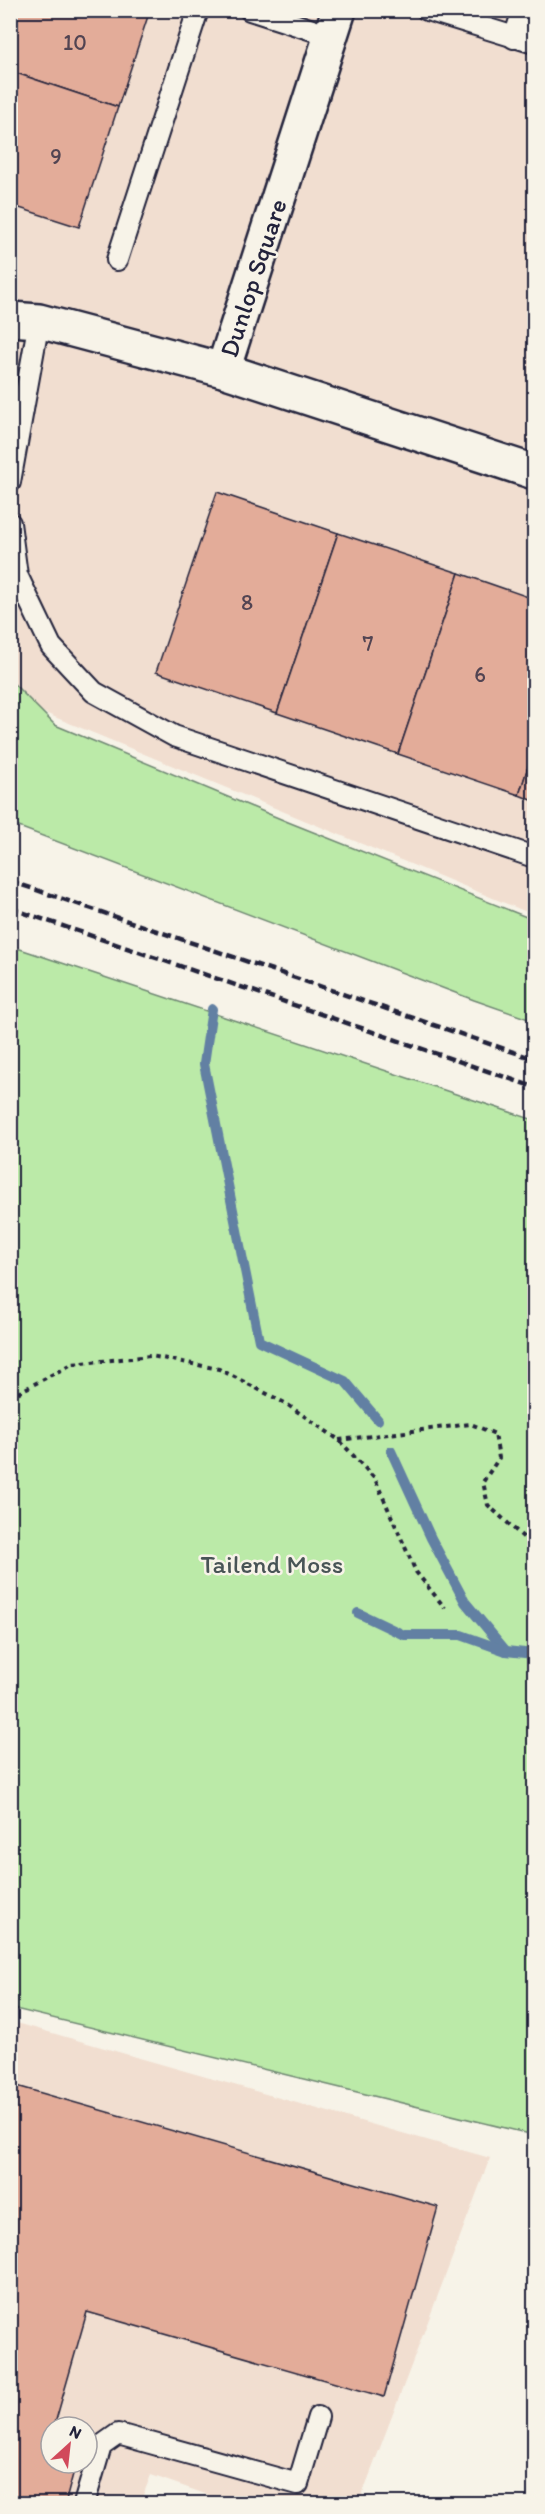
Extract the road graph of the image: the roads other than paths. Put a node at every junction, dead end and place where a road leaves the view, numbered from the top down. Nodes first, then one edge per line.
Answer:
1 (198, 10) edge
2 (250, 10) edge
3 (427, 10) edge
4 (523, 10) edge
5 (335, 23) edge
6 (513, 38) junction
7 (534, 43) edge
8 (117, 260) dead end
9 (25, 320) edge
10 (223, 370) junction
11 (534, 472) edge
12 (10, 482) edge
13 (10, 523) edge
14 (534, 856) edge
15 (318, 2417) dead end
16 (84, 2504) edge

1 - 8 lane
2 - 5 lane
3 - 6 lane
4 - 6 lane
5 - 10 street, Dunlop Square
6 - 7 lane
9 - 10 street
9 - 12 lane
10 - 11 street, Dunlop Square
13 - 14 lane
15 - 16 lane

